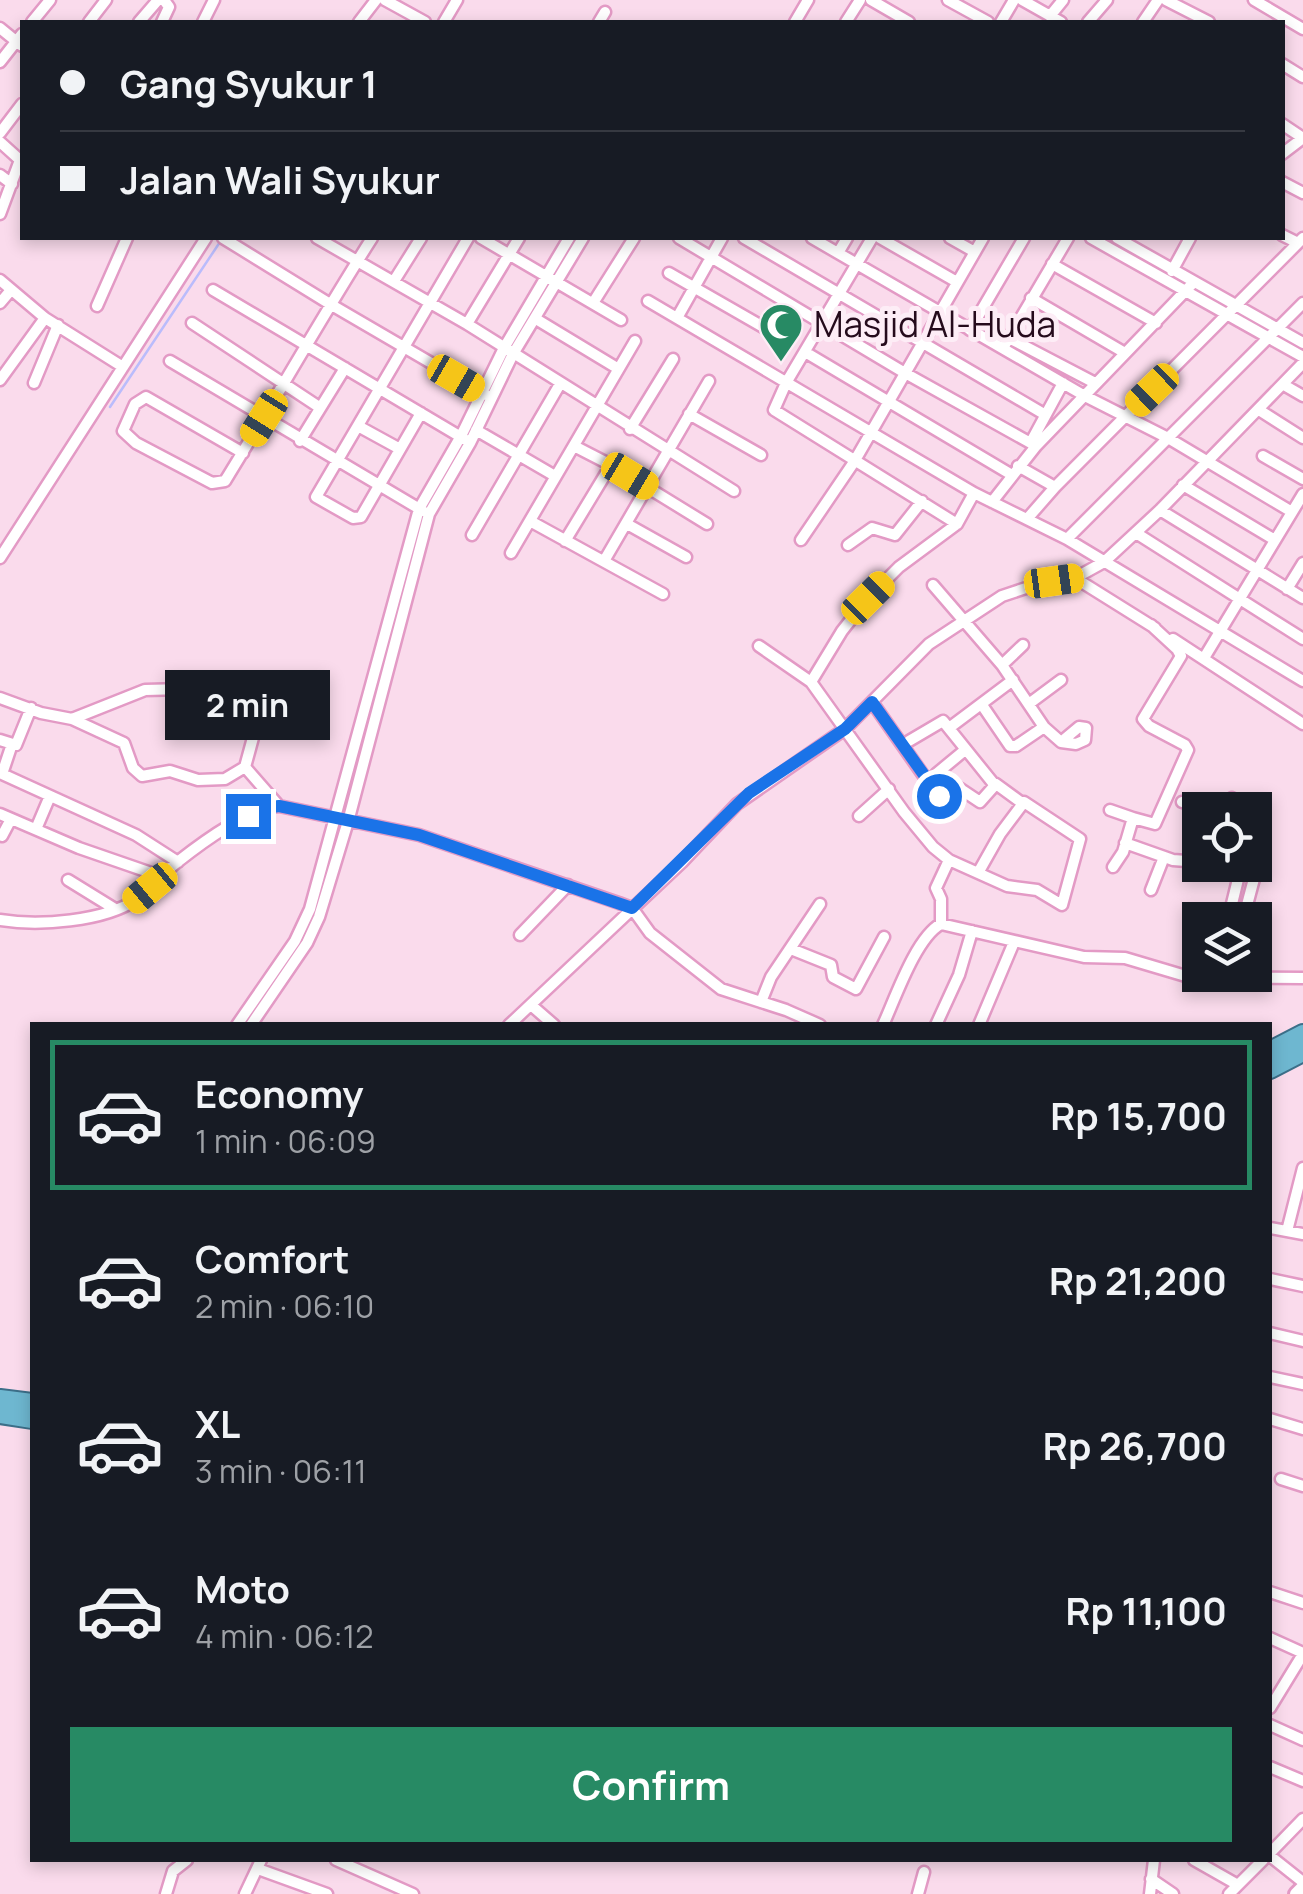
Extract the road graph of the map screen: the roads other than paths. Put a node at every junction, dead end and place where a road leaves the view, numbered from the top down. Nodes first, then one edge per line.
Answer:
1 (50, 0) edge
2 (106, 0) edge
3 (161, 0) edge
4 (376, 0) edge
5 (386, 0) edge
6 (861, 0) edge
7 (948, 0) edge
8 (1022, 0) edge
9 (1063, 0) edge
10 (1107, 0) edge
11 (1166, 0) edge
12 (1254, 0) edge
13 (1181, 3) edge
14 (1056, 19) edge
15 (34, 20) edge
16 (90, 20) edge
17 (141, 20) edge
18 (361, 20) edge
19 (421, 20) edge
20 (905, 20) edge
21 (981, 20) edge
22 (1090, 20) edge
23 (1205, 20) edge
24 (1303, 29) edge
25 (20, 41) edge
26 (0, 62) edge
27 (20, 107) edge
28 (0, 133) edge
29 (0, 142) edge
30 (0, 175) edge
31 (12, 184) junction
32 (0, 214) edge
33 (125, 240) edge
34 (205, 240) edge
35 (227, 240) edge
36 (320, 240) edge
37 (371, 240) edge
38 (420, 240) edge
39 (467, 240) edge
40 (485, 240) edge
41 (518, 240) edge
42 (568, 240) edge
43 (581, 240) edge
44 (633, 240) edge
45 (682, 240) edge
46 (721, 240) edge
47 (747, 240) edge
48 (815, 240) edge
49 (846, 240) edge
50 (871, 240) edge
51 (884, 240) edge
52 (954, 240) edge
53 (982, 240) edge
54 (1023, 240) edge
55 (1067, 240) edge
56 (1095, 240) edge
57 (1189, 240) edge
58 (1300, 240) edge
59 (1136, 242) edge
60 (975, 252) junction
61 (511, 253) junction
62 (838, 253) junction
63 (710, 256) junction
64 (1127, 258) junction
65 (357, 261) junction
66 (857, 264) junction
67 (1052, 264) junction
68 (1172, 272) junction
69 (668, 273) dead end
70 (552, 279) junction
71 (0, 280) edge
72 (394, 282) junction
73 (957, 282) junction
74 (692, 288) junction
75 (1190, 288) junction
76 (10, 290) junction
77 (213, 290) dead end
78 (840, 293) junction
79 (1031, 298) junction
80 (648, 302) dead end
81 (1303, 302) edge
82 (594, 303) junction
83 (0, 304) edge
84 (330, 304) junction
85 (431, 304) junction
86 (97, 306) dead end
87 (1233, 311) junction
88 (940, 313) junction
89 (45, 318) junction
90 (677, 318) junction
91 (536, 319) junction
92 (622, 320) dead end
93 (823, 322) junction
94 (192, 323) dead end
95 (466, 324) junction
96 (1156, 324) junction
97 (58, 325) junction
98 (970, 330) junction
99 (1273, 333) junction
100 (784, 339) dead end
101 (635, 341) dead end
102 (923, 342) junction
103 (1006, 343) junction
104 (1303, 344) edge
105 (308, 346) junction
106 (404, 348) junction
107 (509, 351) junction
108 (805, 352) junction
109 (1125, 353) junction
110 (673, 360) dead end
111 (1303, 360) edge
112 (170, 361) dead end
113 (123, 368) junction
114 (345, 368) junction
115 (617, 368) junction
116 (904, 373) junction
117 (0, 378) edge
118 (34, 382) dead end
119 (285, 382) junction
120 (709, 382) dead end
121 (786, 382) junction
122 (1063, 383) junction
123 (1095, 383) junction
124 (560, 384) junction
125 (1284, 385) junction
126 (380, 391) junction
127 (487, 395) junction
128 (1084, 396) junction
129 (1303, 396) edge
130 (888, 401) junction
131 (319, 406) junction
132 (596, 407) junction
133 (1259, 410) junction
134 (421, 413) junction
135 (689, 414) junction
136 (1044, 414) junction
137 (1126, 415) junction
138 (264, 418) junction
139 (358, 426) junction
140 (630, 429) junction
141 (476, 430) junction
142 (870, 434) junction
143 (1168, 438) junction
144 (1303, 438) edge
145 (465, 440) junction
146 (300, 441) junction
147 (1033, 444) junction
148 (574, 446) junction
149 (400, 448) junction
150 (669, 449) junction
151 (243, 452) junction
152 (520, 454) junction
153 (761, 455) dead end
154 (1263, 456) dead end
155 (1206, 460) junction
156 (337, 461) junction
157 (854, 462) junction
158 (611, 465) junction
159 (1015, 470) junction
160 (555, 476) junction
161 (1303, 479) edge
162 (380, 485) junction
163 (1183, 485) junction
164 (648, 486) junction
165 (1056, 486) junction
166 (734, 491) dead end
167 (974, 494) junction
168 (1303, 494) edge
169 (922, 501) junction
170 (992, 502) junction
171 (1160, 510) junction
172 (424, 511) junction
173 (1292, 512) junction
174 (1028, 519) junction
175 (530, 522) junction
176 (627, 524) junction
177 (706, 524) dead end
178 (957, 524) junction
179 (1136, 533) junction
180 (472, 535) dead end
181 (1067, 539) junction
182 (800, 540) dead end
183 (1275, 540) junction
184 (565, 541) junction
185 (848, 545) dead end
186 (511, 553) dead end
187 (686, 556) dead end
188 (0, 558) edge
189 (604, 561) junction
190 (1104, 562) junction
191 (1303, 563) edge
192 (1257, 570) junction
193 (1075, 578) junction
194 (933, 585) dead end
195 (1287, 589) junction
196 (663, 594) dead end
197 (1303, 598) edge
198 (1239, 601) junction
199 (966, 622) junction
200 (1150, 626) junction
201 (1221, 629) junction
202 (1303, 639) edge
203 (760, 646) dead end
204 (1023, 646) dead end
205 (1204, 658) junction
206 (1002, 665) junction
207 (1013, 680) junction
208 (1061, 680) dead end
209 (1303, 681) edge
210 (811, 682) junction
211 (0, 698) edge
212 (872, 702) junction
213 (1030, 703) junction
214 (982, 705) junction
215 (30, 708) junction
216 (72, 719) junction
217 (1303, 724) edge
218 (1044, 727) junction
219 (949, 728) junction
220 (845, 729) junction
221 (0, 740) edge
222 (909, 741) dead end
223 (1061, 742) dead end
224 (14, 744) junction
225 (965, 750) junction
226 (244, 767) junction
227 (1, 773) edge
228 (936, 774) dead end
229 (993, 782) dead end
230 (889, 790) junction
231 (50, 796) junction
232 (1022, 803) junction
233 (279, 806) junction
234 (1110, 810) dead end
235 (859, 816) dead end
236 (5, 817) edge
237 (343, 817) junction
238 (1133, 818) junction
239 (36, 829) junction
240 (2, 836) edge
241 (1126, 842) junction
242 (1164, 857) junction
243 (949, 860) junction
244 (1182, 860) edge
245 (178, 862) junction
246 (1113, 868) dead end
247 (978, 873) junction
248 (160, 876) junction
249 (68, 880) dead end
250 (568, 886) junction
251 (1151, 890) dead end
252 (820, 904) dead end
253 (115, 908) junction
254 (632, 908) junction
255 (0, 920) edge
256 (941, 924) junction
257 (972, 931) junction
258 (520, 935) dead end
259 (884, 937) dead end
260 (1014, 942) junction
261 (791, 949) junction
262 (1182, 975) edge
263 (1272, 977) edge
264 (1303, 978) edge
265 (761, 1002) junction
266 (532, 1005) junction
267 (239, 1022) edge
268 (253, 1022) edge
269 (513, 1022) edge
270 (551, 1022) edge
271 (812, 1022) edge
272 (884, 1022) edge
273 (937, 1022) edge
274 (980, 1022) edge
275 (1303, 1034) edge
276 (1272, 1050) edge
277 (1303, 1052) edge
278 (1272, 1068) edge
279 (1303, 1168) edge
280 (1272, 1228) edge
281 (1287, 1232) junction
282 (1303, 1234) edge
283 (1272, 1283) edge
284 (1303, 1290) edge
285 (1272, 1334) edge
286 (1303, 1341) edge
287 (1272, 1377) edge
288 (1303, 1384) edge
289 (0, 1399) edge
290 (30, 1403) edge
291 (0, 1414) edge
292 (30, 1419) edge
293 (1272, 1420) edge
294 (1303, 1428) edge
295 (1281, 1478) dead end
296 (1302, 1483) edge
297 (1272, 1593) edge
298 (1303, 1603) edge
299 (1272, 1639) edge
300 (1303, 1653) edge
301 (1272, 1682) edge
302 (1282, 1687) junction
303 (1272, 1704) edge
304 (1272, 1726) edge
305 (1303, 1740) edge
306 (1272, 1768) edge
307 (1303, 1781) edge
308 (1303, 1819) edge
309 (1272, 1852) edge
310 (1272, 1856) edge
311 (185, 1862) edge
312 (341, 1862) edge
313 (1154, 1862) edge
314 (1197, 1862) edge
315 (1261, 1862) edge
316 (260, 1864) edge
317 (924, 1872) dead end
318 (1151, 1879) junction
319 (297, 1882) junction
320 (1303, 1884) edge
321 (1234, 1890) edge
322 (166, 1894) edge
323 (245, 1894) edge
324 (292, 1894) edge
325 (327, 1894) edge
326 (413, 1894) edge
327 (918, 1894) edge
328 (1150, 1894) edge
329 (1173, 1894) edge
330 (1296, 1894) edge

1 - 15 street
2 - 16 street
3 - 17 street
4 - 18 street
5 - 19 street
6 - 20 street
7 - 21 street
8 - 14 street
9 - 14 street
10 - 22 street
11 - 13 street
12 - 24 street
13 - 23 street
25 - 26 street
27 - 28 street
29 - 31 street
30 - 31 street
31 - 32 street
33 - 86 street
34 - 113 street
35 - 84 street
36 - 65 street
37 - 65 street
38 - 72 street
39 - 85 street
40 - 61 street
41 - 61 street
42 - 70 street
43 - 70 street
44 - 82 street
45 - 63 street
46 - 63 street
47 - 78 street
48 - 62 street
49 - 62 street
50 - 66 street
51 - 73 street
52 - 60 street
53 - 60 street
54 - 98 street
55 - 67 street
56 - 64 street
57 - 68 street
58 - 87 street
59 - 64 street
59 - 68 street
60 - 73 street
61 - 70 street
61 - 95 street
62 - 66 street
63 - 74 street
63 - 93 street
64 - 75 street
65 - 72 street
65 - 84 street
66 - 78 street
66 - 88 street
67 - 79 street
67 - 96 street
68 - 75 street
69 - 74 street
70 - 82 street
70 - 91 street
70 - 107 street
71 - 76 street
72 - 85 street
73 - 88 street
74 - 90 street
74 - 100 street
75 - 87 street
75 - 96 street
76 - 83 street
76 - 89 street
77 - 105 street
78 - 93 street
78 - 102 street
79 - 103 street
79 - 109 street
80 - 90 street
81 - 99 street
82 - 92 street
84 - 105 street
84 - 106 street
85 - 95 street
85 - 106 street
87 - 99 street
87 - 137 street
88 - 98 street
88 - 102 street
89 - 97 street
89 - 117 street
90 - 121 street
91 - 107 street
91 - 115 street
93 - 108 street
93 - 116 street
94 - 119 street
95 - 107 street
96 - 109 street
97 - 113 street
97 - 118 street
98 - 103 street
99 - 104 street
99 - 111 street
99 - 143 street
101 - 115 street
102 - 116 street
102 - 136 street
103 - 122 street
103 - 123 street
105 - 114 street
105 - 119 street
106 - 126 street
106 - 127 street
107 - 124 street
107 - 127 street
108 - 121 street
108 - 130 street
109 - 123 street
110 - 140 street
111 - 125 street
112 - 138 street
113 - 188 street
114 - 126 street
114 - 131 street
115 - 132 street
116 - 130 street
116 - 147 street
119 - 131 street
119 - 138 street
120 - 135 street
121 - 142 street
121 - 157 street
122 - 128 street
122 - 136 street
123 - 128 street
124 - 132 street
124 - 152 street
125 - 129 street
125 - 133 street
126 - 134 street
126 - 139 street
127 - 141 street
127 - 145 street
128 - 137 street
128 - 147 street
130 - 142 street
130 - 159 street
131 - 146 street
132 - 140 street
132 - 148 street
133 - 144 street
133 - 155 street
134 - 145 street
134 - 149 street
135 - 150 street
135 - 153 street
136 - 147 street
137 - 143 street
137 - 165 street
138 - 146 street
138 - 151 street
139 - 149 street
139 - 156 street
140 - 150 street
141 - 145 street
141 - 152 street
142 - 157 street
142 - 167 street
143 - 155 street
143 - 181 street
145 - 172 street
146 - 156 street
147 - 159 street
148 - 158 street
148 - 160 street
149 - 162 street
150 - 164 street
150 - 166 street
151 - 151 street
152 - 160 street
152 - 180 street
154 - 161 street
155 - 163 street
155 - 173 street
156 - 162 street
156 - 162 street
157 - 169 street
157 - 182 street
158 - 164 street
158 - 184 street
159 - 165 street
159 - 170 street
160 - 175 street
162 - 172 street
163 - 171 street
163 - 183 street
164 - 176 street
164 - 177 street
165 - 174 street
167 - 170 street
167 - 178 street
168 - 173 street
169 - 178 street
169 - 185 street
170 - 174 street
171 - 179 street
171 - 192 street
172 - 237 street
173 - 183 street
174 - 181 street
175 - 184 street
175 - 186 street
176 - 187 street
176 - 189 street
178 - 210 street
179 - 190 street
179 - 198 street
181 - 190 street
183 - 192 street
184 - 189 street
189 - 196 street
190 - 193 street
190 - 201 street
191 - 195 street
192 - 195 street
192 - 198 street
193 - 199 street
193 - 200 street
194 - 199 street
195 - 197 street
198 - 201 street
198 - 202 street
199 - 206 street
199 - 212 street
200 - 205 street
200 - 238 street
201 - 205 street
201 - 209 street
203 - 210 street
204 - 206 street
205 - 217 street
206 - 207 street
207 - 213 street
207 - 214 street
208 - 213 street
210 - 220 street
211 - 215 street
212 - 220 street
212 - 232 street
213 - 218 street
214 - 218 street
214 - 219 street
215 - 216 street
215 - 224 street
216 - 226 street
216 - 226 street
218 - 223 street
219 - 222 street
219 - 225 street
220 - 230 street
220 - 254 street
221 - 224 street
224 - 227 street
225 - 228 street
225 - 229 street
226 - 233 street
227 - 231 street
230 - 235 street
230 - 243 street
231 - 239 street
231 - 245 street
232 - 247 street
232 - 247 street
233 - 237 street
233 - 245 street
234 - 238 street
236 - 239 street
236 - 240 street
237 - 250 street
237 - 267 street
237 - 268 street
238 - 241 street
239 - 248 street
241 - 242 street
241 - 246 street
242 - 244 street
242 - 251 street
243 - 247 street
243 - 256 street
245 - 248 street
248 - 253 street
249 - 253 street
250 - 254 street
250 - 258 street
252 - 261 street
253 - 255 street
254 - 265 street
254 - 266 street
256 - 257 street
256 - 272 street
257 - 260 street
257 - 273 street
259 - 261 street
260 - 262 street
260 - 274 street
261 - 265 street
263 - 264 street
265 - 271 street
266 - 269 street
266 - 270 street
275 - 276 highway
277 - 278 highway
279 - 281 street
280 - 281 street
281 - 282 street
283 - 284 street
285 - 286 street
287 - 288 street
289 - 290 highway
291 - 292 highway
293 - 294 street
295 - 296 street
297 - 298 street
299 - 300 street
300 - 302 street
301 - 302 street
302 - 303 street
304 - 305 street
306 - 307 street
308 - 309 street
310 - 320 street
311 - 322 street
312 - 326 street
313 - 318 street
314 - 321 street
315 - 321 street
316 - 319 street
316 - 323 street
317 - 327 street
318 - 328 street
318 - 329 street
319 - 324 street
319 - 325 street
320 - 330 street

